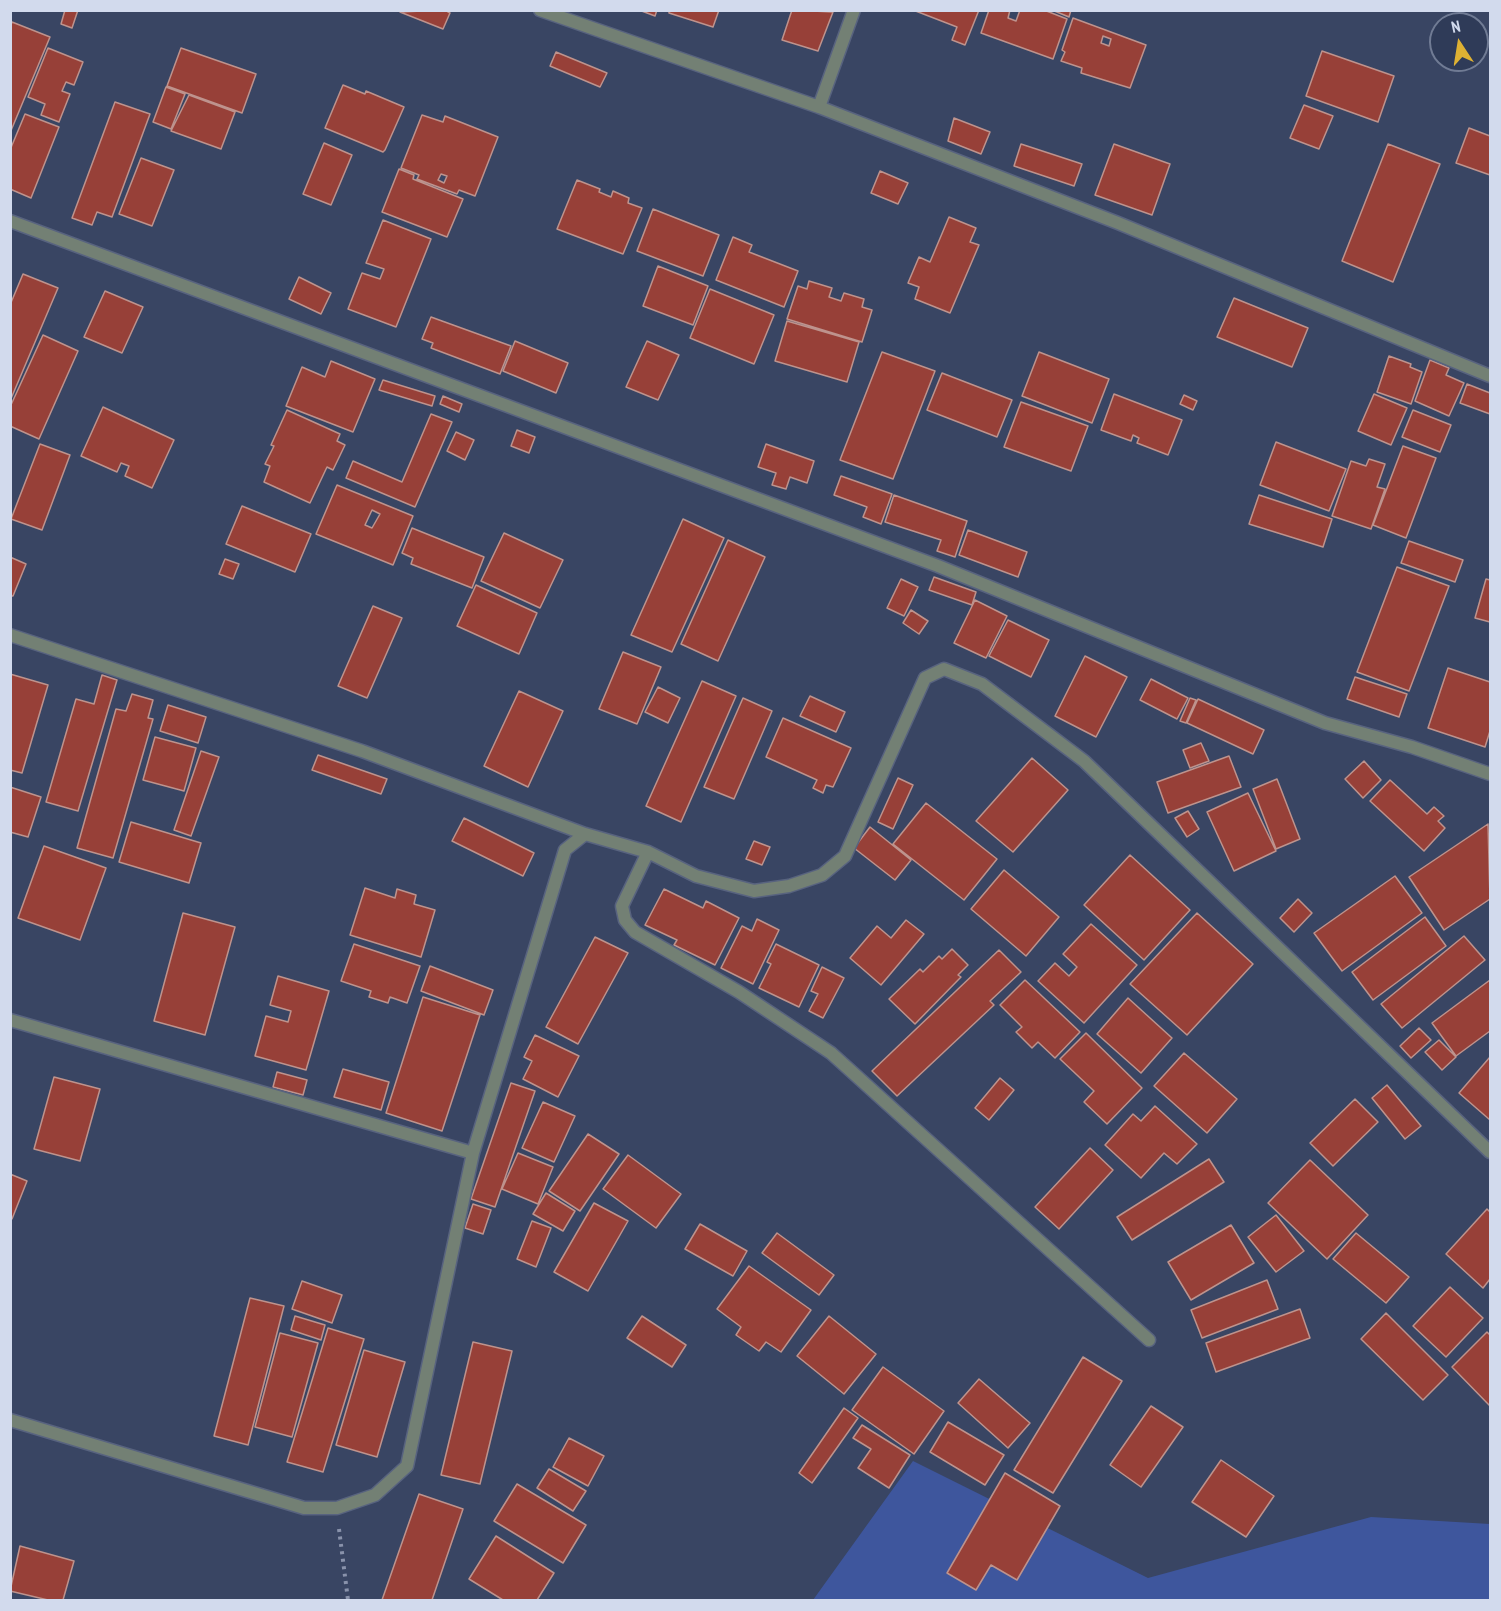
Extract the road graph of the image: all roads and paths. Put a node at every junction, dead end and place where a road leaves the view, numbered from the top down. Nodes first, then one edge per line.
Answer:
1 (540, 10) edge
2 (854, 10) edge
3 (819, 106) junction
4 (10, 221) edge
5 (1491, 376) edge
6 (10, 635) edge
7 (1491, 774) edge
8 (585, 834) junction
9 (648, 852) junction
10 (10, 1020) edge
11 (1491, 1152) edge
12 (473, 1154) junction
13 (1149, 1340) dead end
14 (10, 1420) edge
15 (337, 1508) junction
16 (348, 1600) edge

1 - 3 street
2 - 3 street
3 - 5 street
4 - 7 street
6 - 8 street
8 - 9 street
8 - 12 street
9 - 11 street
9 - 13 street
10 - 12 street
12 - 15 street
14 - 15 street
15 - 16 path

